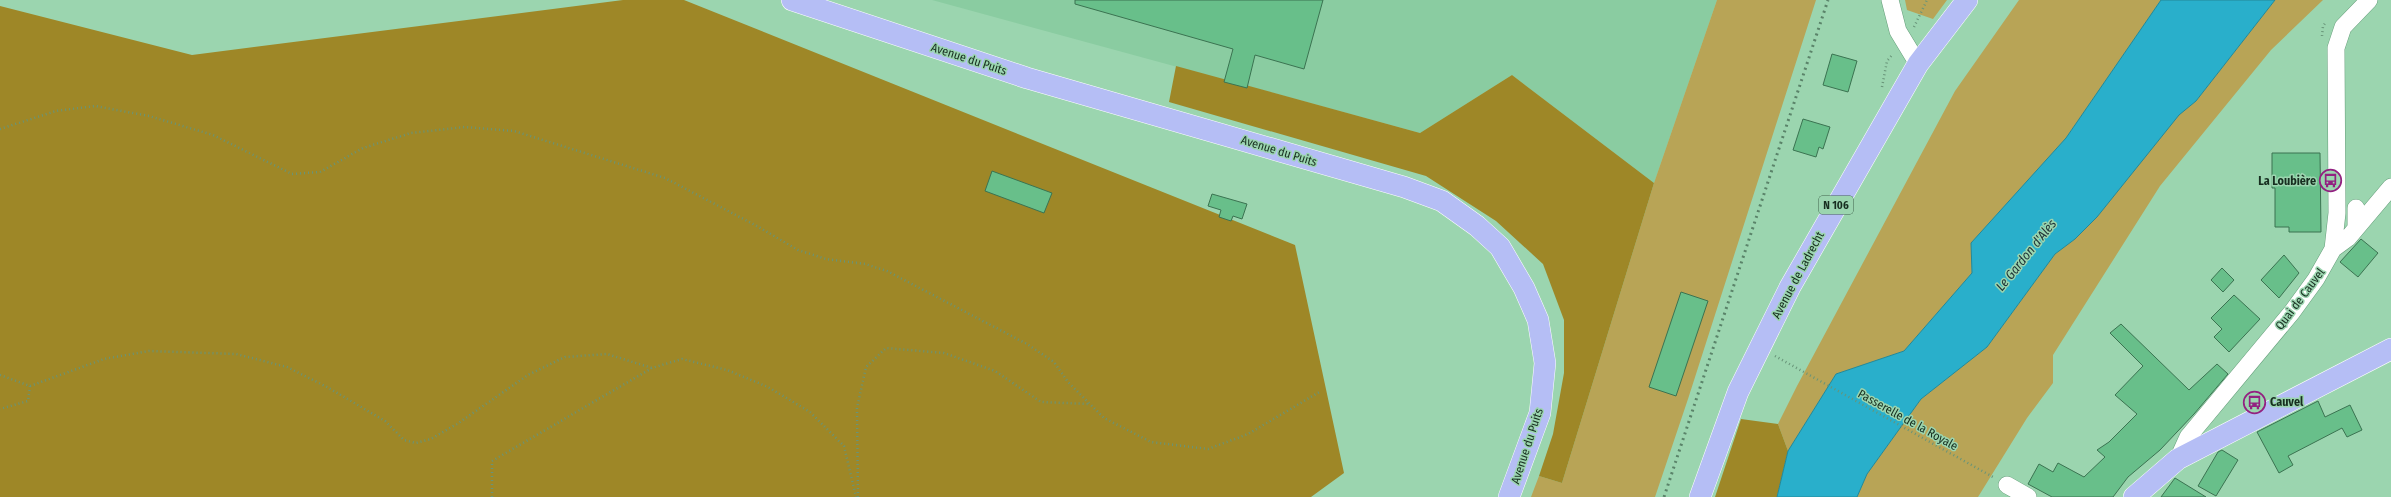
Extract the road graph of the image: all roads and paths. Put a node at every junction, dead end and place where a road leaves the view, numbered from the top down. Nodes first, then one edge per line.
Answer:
1 (792, 0) edge
2 (1890, 0) edge
3 (1927, 0) edge
4 (1967, 0) edge
5 (2369, 0) edge
6 (1904, 41) junction
7 (1918, 64) junction
8 (0, 129) edge
9 (2391, 187) edge
10 (2356, 208) dead end
11 (2356, 228) junction
12 (2333, 249) junction
13 (2391, 349) edge
14 (652, 368) junction
15 (1800, 371) dead end
16 (0, 375) edge
17 (30, 386) junction
18 (1321, 391) dead end
19 (1090, 404) junction
20 (0, 409) edge
21 (2178, 458) junction
22 (2007, 485) joint
23 (492, 497) edge
24 (857, 497) edge
25 (1509, 497) edge
26 (1700, 497) edge
27 (2028, 497) edge
28 (2134, 497) edge

1 - 25 main road, Avenue du Puits
2 - 6 street
3 - 6 path
4 - 7 main road, N 106
5 - 12 street, Quai de Cauvel
6 - 7 street
7 - 26 main road, Avenue de Ladrecht / N 106
8 - 19 path
9 - 11 street
10 - 11 street
11 - 12 street
12 - 21 street, Quai de Cauvel
13 - 21 main road
14 - 17 path
14 - 23 path
14 - 24 path
15 - 22 path, Passerelle de la Royale
16 - 17 path
17 - 20 path
18 - 19 path
19 - 24 path
21 - 28 main road
22 - 27 street

